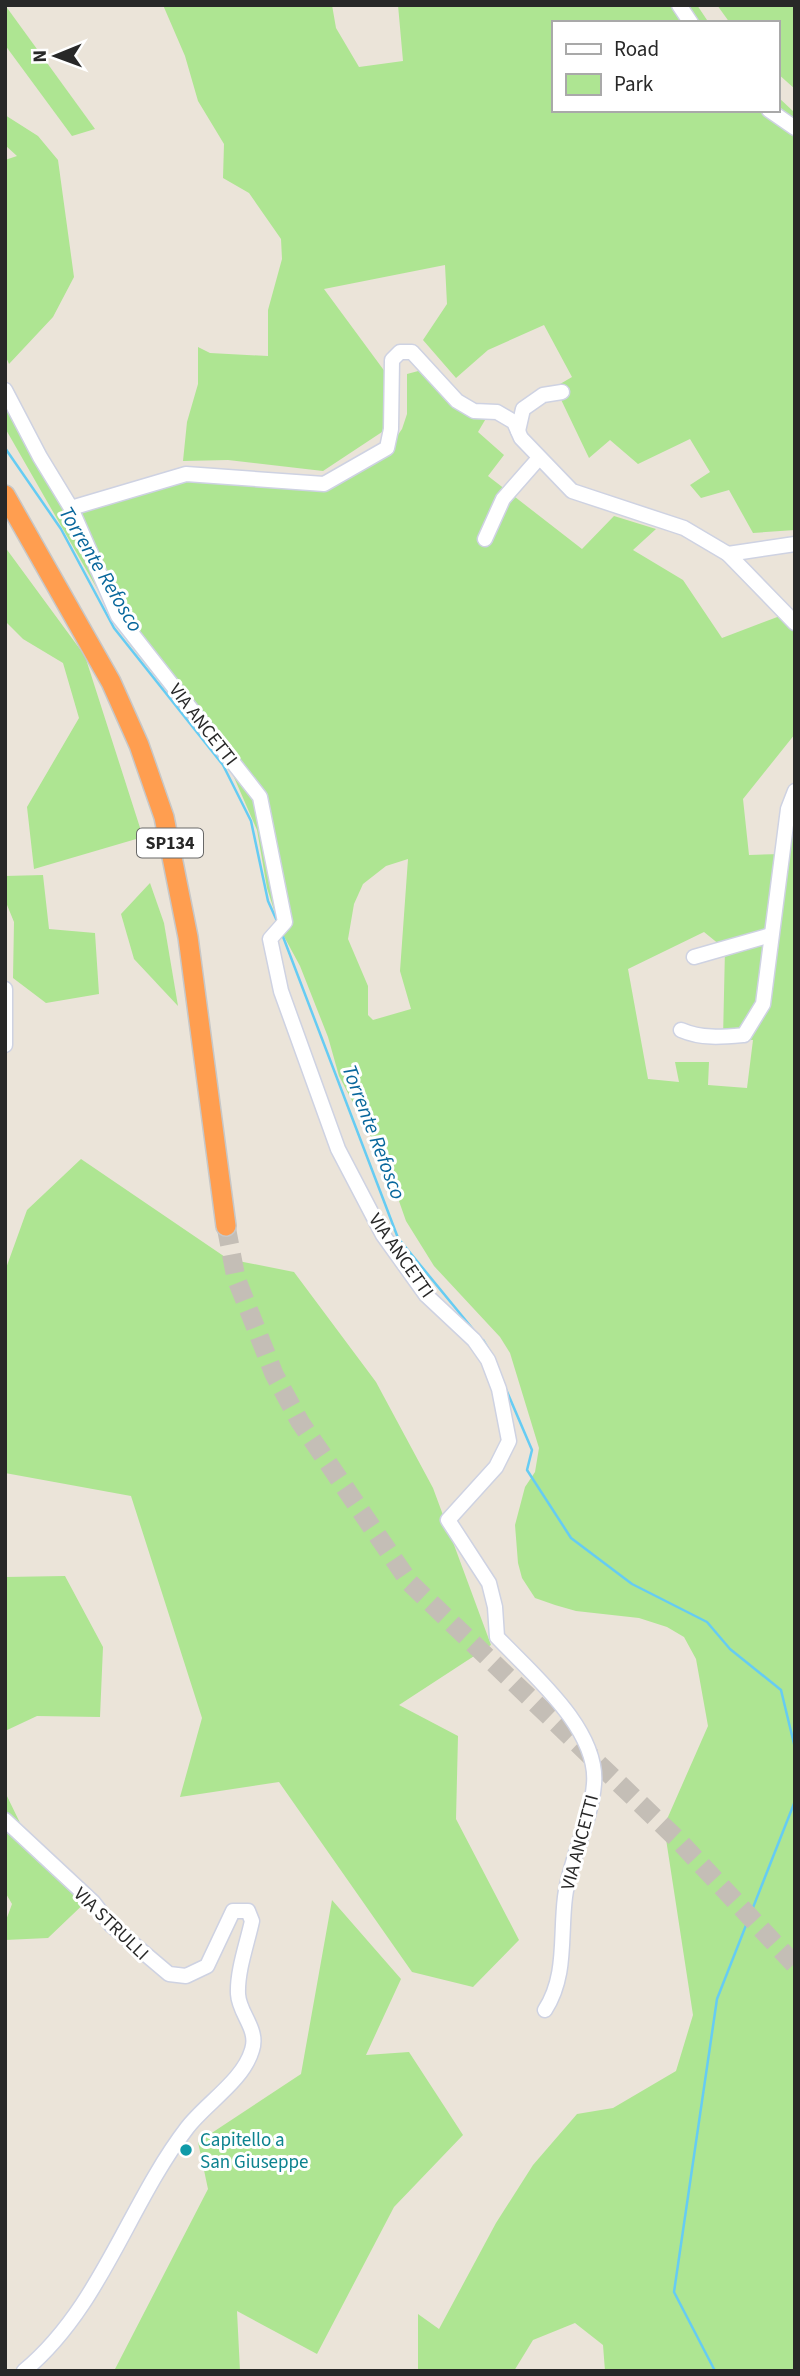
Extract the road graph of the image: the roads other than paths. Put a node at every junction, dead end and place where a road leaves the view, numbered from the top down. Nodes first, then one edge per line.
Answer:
1 (679, 5) edge
2 (690, 21) edge
3 (772, 112) edge
4 (795, 128) edge
5 (5, 390) edge
6 (562, 392) dead end
7 (518, 431) junction
8 (539, 458) junction
9 (5, 495) edge
10 (71, 508) junction
11 (485, 539) dead end
12 (795, 544) edge
13 (728, 554) junction
14 (795, 623) edge
15 (795, 791) edge
16 (771, 935) junction
17 (694, 957) dead end
18 (5, 989) edge
19 (681, 1030) dead end
20 (5, 1045) edge
21 (226, 1226) tunnel mouth
22 (5, 1820) edge
23 (545, 2010) dead end
24 (24, 2371) edge

1 - 2 street
3 - 4 street
5 - 10 street, VIA ANCETTI
6 - 7 street
7 - 8 street
7 - 10 street
8 - 11 street
8 - 13 street
9 - 21 highway, SP134
10 - 23 street, VIA ANCETTI
12 - 13 street
13 - 14 street
15 - 16 street
16 - 17 street
16 - 19 street
18 - 20 street
22 - 24 street, VIA STRULLI

